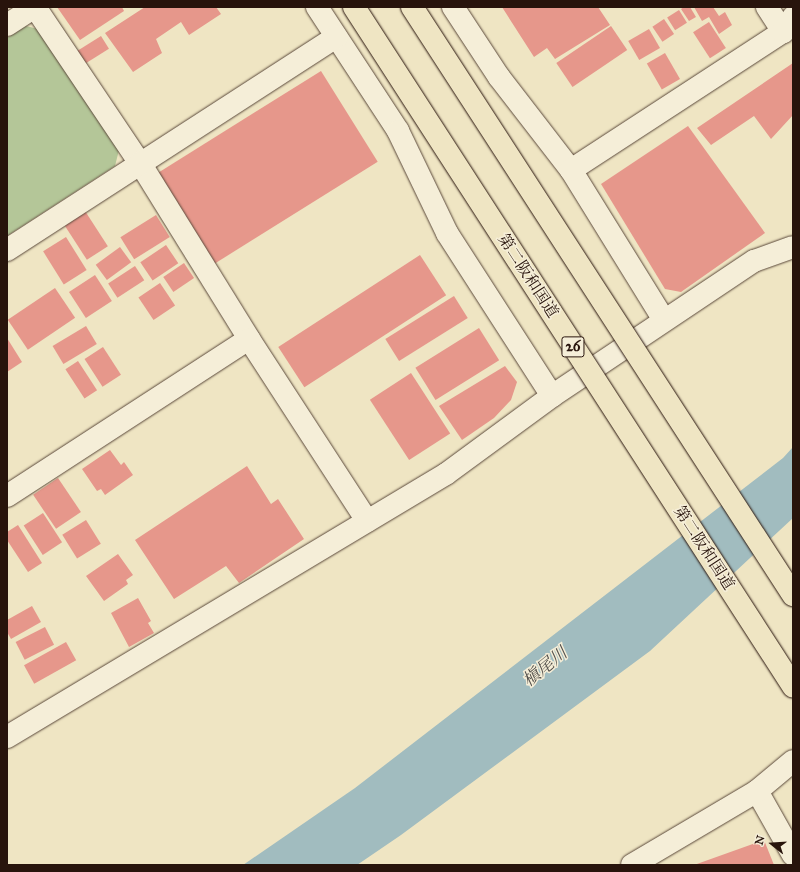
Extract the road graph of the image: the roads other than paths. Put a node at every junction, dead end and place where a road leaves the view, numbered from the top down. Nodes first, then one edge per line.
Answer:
1 (35, 7) edge
2 (317, 7) edge
3 (354, 7) edge
4 (412, 7) edge
5 (453, 7) edge
6 (767, 7) edge
7 (788, 24) edge
8 (7, 25) edge
9 (336, 38) junction
10 (140, 164) junction
11 (571, 170) junction
12 (793, 247) edge
13 (7, 250) edge
14 (664, 320) junction
15 (249, 339) junction
16 (552, 396) junction
17 (7, 496) edge
18 (367, 521) junction
19 (793, 595) edge
20 (793, 686) edge
21 (7, 737) edge
22 (793, 761) edge
23 (757, 791) junction
24 (793, 855) edge
25 (632, 865) edge

1 - 8 street
1 - 10 street
2 - 9 street
3 - 20 highway, 第二阪和国道 / 26, bridge
4 - 19 highway, bridge
5 - 11 street
6 - 7 street
7 - 11 street
9 - 10 street
9 - 16 street
10 - 13 street
10 - 15 street
11 - 14 street
12 - 14 street
14 - 16 street
15 - 17 street
15 - 18 street
16 - 18 street
18 - 21 street
22 - 23 street
23 - 24 street
23 - 25 street

